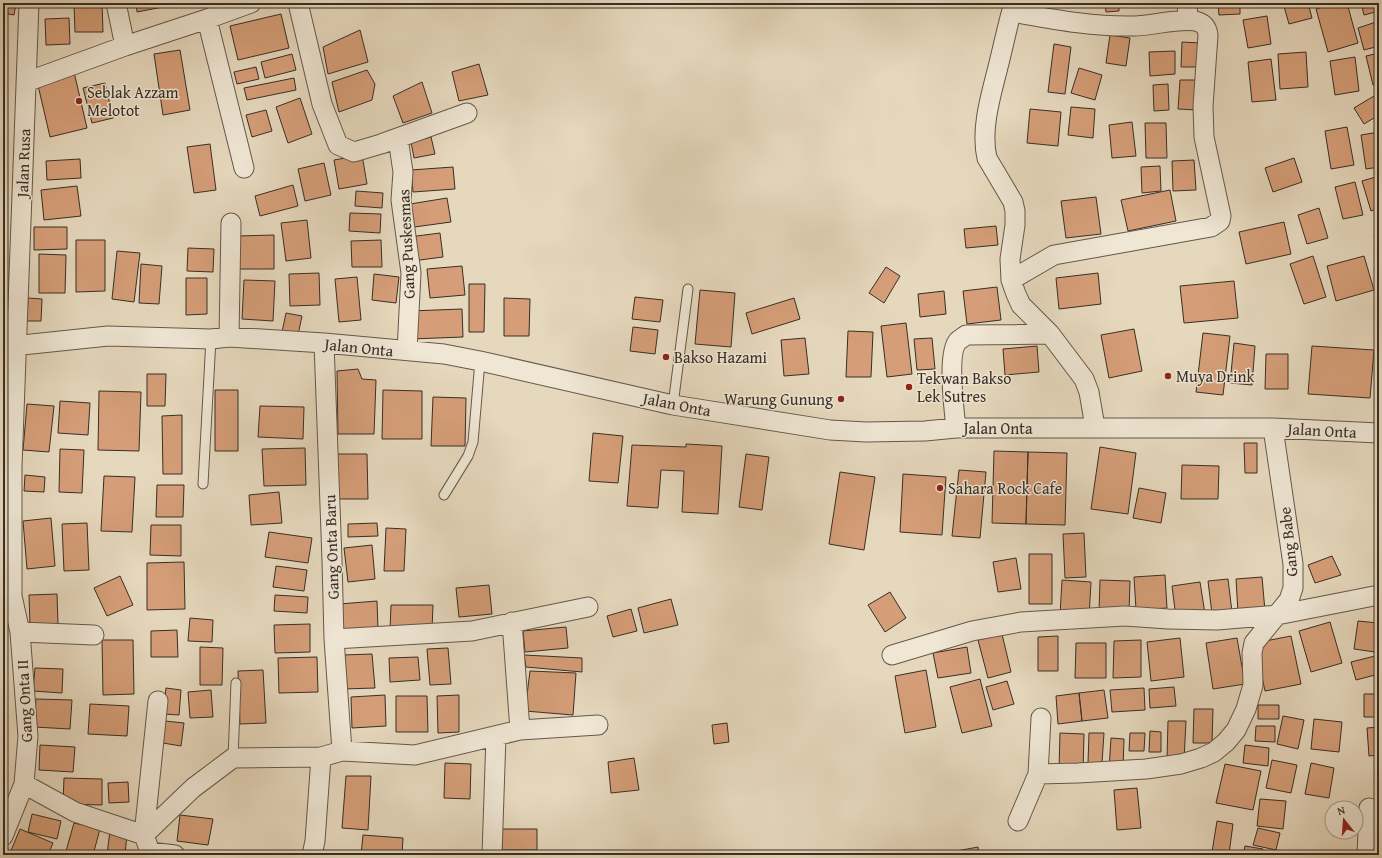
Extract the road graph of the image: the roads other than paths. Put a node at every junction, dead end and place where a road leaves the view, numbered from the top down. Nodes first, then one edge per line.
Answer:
1 (29, 3) edge
2 (116, 3) edge
3 (251, 3) edge
4 (298, 3) edge
5 (1013, 8) edge
6 (1188, 12) edge
7 (207, 19) junction
8 (125, 46) junction
9 (26, 82) junction
10 (467, 113) dead end
11 (398, 138) junction
12 (244, 168) dead end
13 (231, 223) dead end
14 (1011, 280) junction
15 (688, 289) dead end
16 (1050, 334) junction
17 (220, 338) junction
18 (324, 343) junction
19 (10, 347) edge
20 (407, 352) junction
21 (480, 361) junction
22 (673, 405) junction
23 (1095, 427) junction
24 (956, 428) junction
25 (1273, 428) junction
26 (1379, 433) edge
27 (8, 467) edge
28 (202, 484) dead end
29 (444, 495) dead end
30 (7, 581) edge
31 (1379, 596) edge
32 (588, 607) dead end
33 (1277, 615) junction
34 (512, 622) junction
35 (20, 632) junction
36 (94, 635) dead end
37 (334, 639) junction
38 (892, 655) dead end
39 (236, 683) dead end
40 (158, 701) dead end
41 (1041, 718) dead end
42 (598, 725) dead end
43 (520, 730) junction
44 (496, 736) junction
45 (342, 751) junction
46 (321, 757) junction
47 (233, 758) junction
48 (1038, 774) junction
49 (24, 784) junction
50 (1369, 808) dead end
51 (1018, 821) dead end
52 (3, 836) edge
53 (148, 847) edge
54 (175, 855) edge
55 (312, 855) edge
56 (492, 855) edge
57 (1367, 855) edge

1 - 9 street, Jalan Rusa
2 - 8 street
3 - 7 street
4 - 11 street
5 - 6 street
5 - 14 street
6 - 14 street
7 - 8 street
7 - 12 street
8 - 9 street
9 - 19 street, Jalan Rusa
10 - 11 street
11 - 20 street, Gang Puskesmas
13 - 17 street
14 - 16 street
15 - 22 lane
16 - 23 street
16 - 24 street
17 - 18 street, Jalan Onta
17 - 19 street, Jalan Onta
17 - 28 lane
18 - 20 street, Jalan Onta
18 - 37 street, Gang Onta Baru
19 - 27 street, Gang Onta II
20 - 21 street, Jalan Onta
21 - 22 street, Jalan Onta
21 - 29 lane
22 - 24 street, Jalan Onta
23 - 24 street, Jalan Onta
23 - 25 street, Jalan Onta
25 - 26 street, Jalan Onta
25 - 33 street, Gang Babe
27 - 30 street, Gang Onta II
30 - 35 street, Gang Onta II
31 - 33 street
32 - 34 street
33 - 38 street
33 - 48 street, Gang Babe
34 - 37 street
34 - 43 street
35 - 36 street
35 - 49 street, Gang Onta II
37 - 45 street, Gang Onta Baru
39 - 47 lane
40 - 53 street
41 - 48 street
42 - 43 street
43 - 44 street
44 - 45 street
44 - 56 street
45 - 46 street
46 - 47 street
46 - 55 street
47 - 53 street
48 - 51 street
49 - 52 street, Gang Onta II
49 - 53 street
50 - 57 street
53 - 54 street

